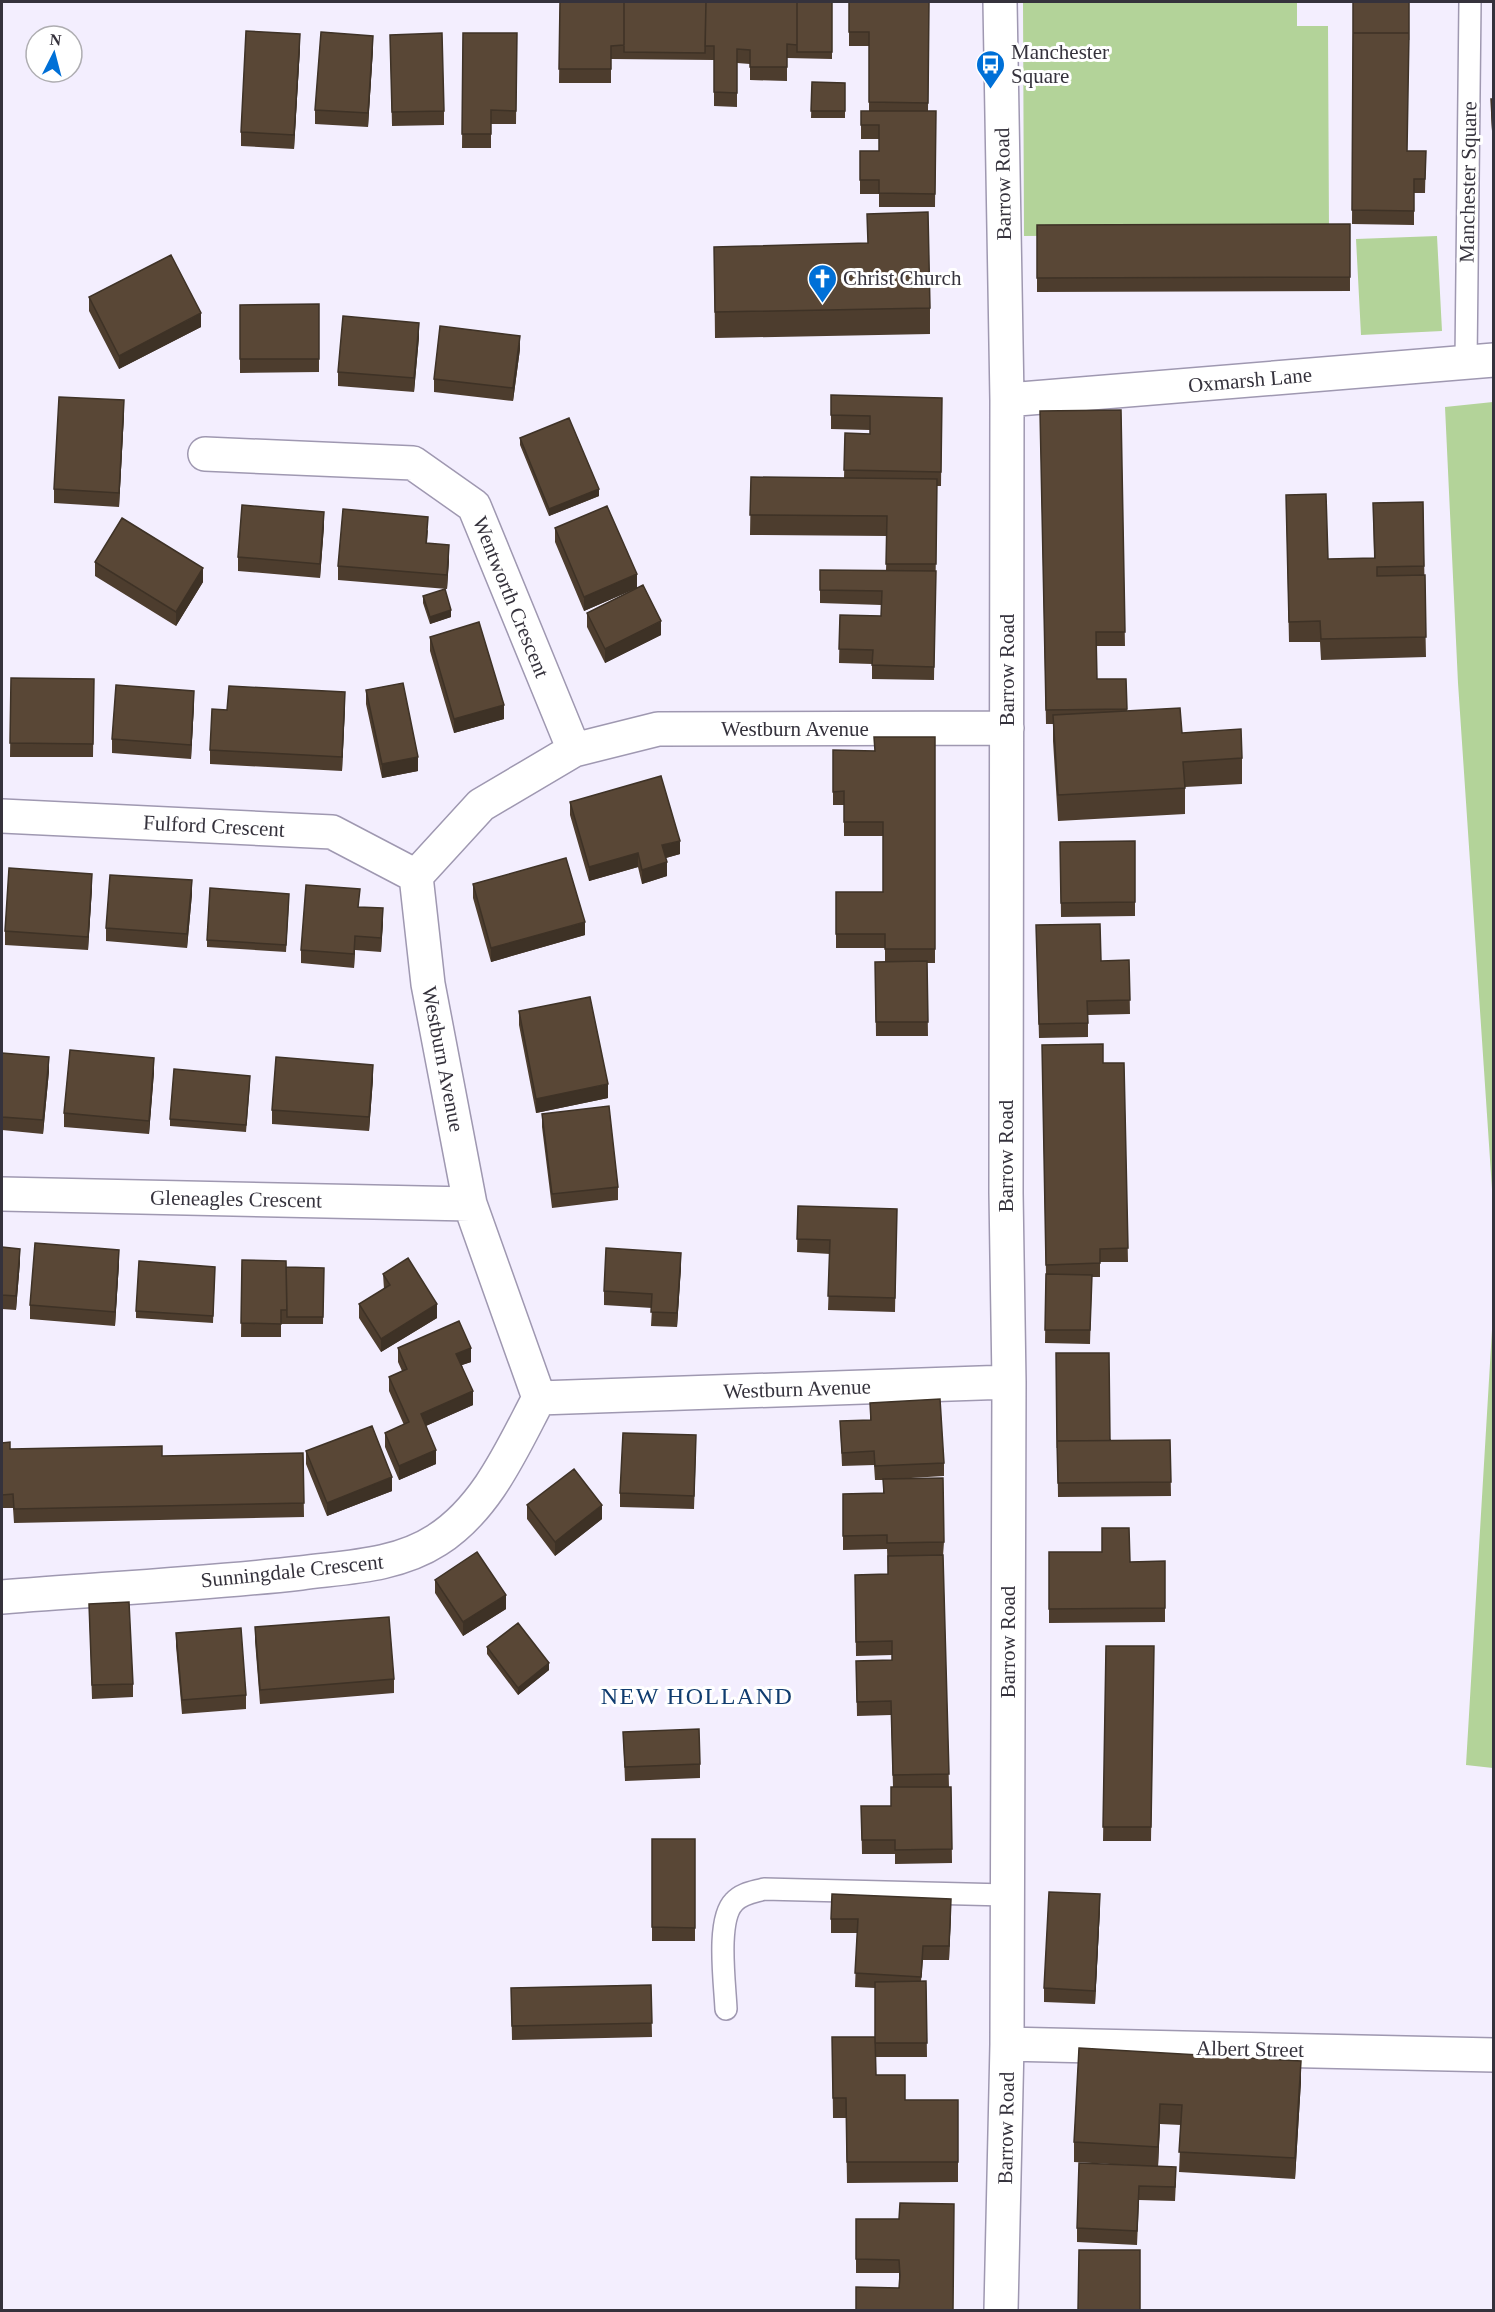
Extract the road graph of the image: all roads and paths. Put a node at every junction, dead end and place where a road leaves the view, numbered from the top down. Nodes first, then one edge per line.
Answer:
1 (1000, 2) edge
2 (1470, 2) edge
3 (1480, 361) edge
4 (1007, 400) junction
5 (205, 454) dead end
6 (1007, 728) junction
7 (574, 750) junction
8 (2, 816) edge
9 (416, 876) junction
10 (2, 1194) edge
11 (470, 1204) junction
12 (1009, 1382) junction
13 (539, 1398) junction
14 (2, 1597) edge
15 (1006, 1895) junction
16 (726, 2009) dead end
17 (1008, 2044) junction
18 (1494, 2055) edge
19 (1001, 2310) edge

1 - 4 street, Barrow Road
2 - 3 lane, Manchester Square
3 - 4 street, Oxmarsh Lane
4 - 6 street, Barrow Road
5 - 7 street, Wentworth Crescent
6 - 7 street, Westburn Avenue
6 - 12 street, Barrow Road
7 - 9 street, Westburn Avenue
8 - 9 street, Fulford Crescent
9 - 11 street, Westburn Avenue
10 - 11 street, Gleneagles Crescent
11 - 13 street, Westburn Avenue
12 - 13 street, Westburn Avenue
12 - 15 street, Barrow Road
13 - 14 street, Sunningdale Crescent
15 - 16 lane
15 - 17 street, Barrow Road
17 - 18 street, Albert Street
17 - 19 street, Barrow Road

